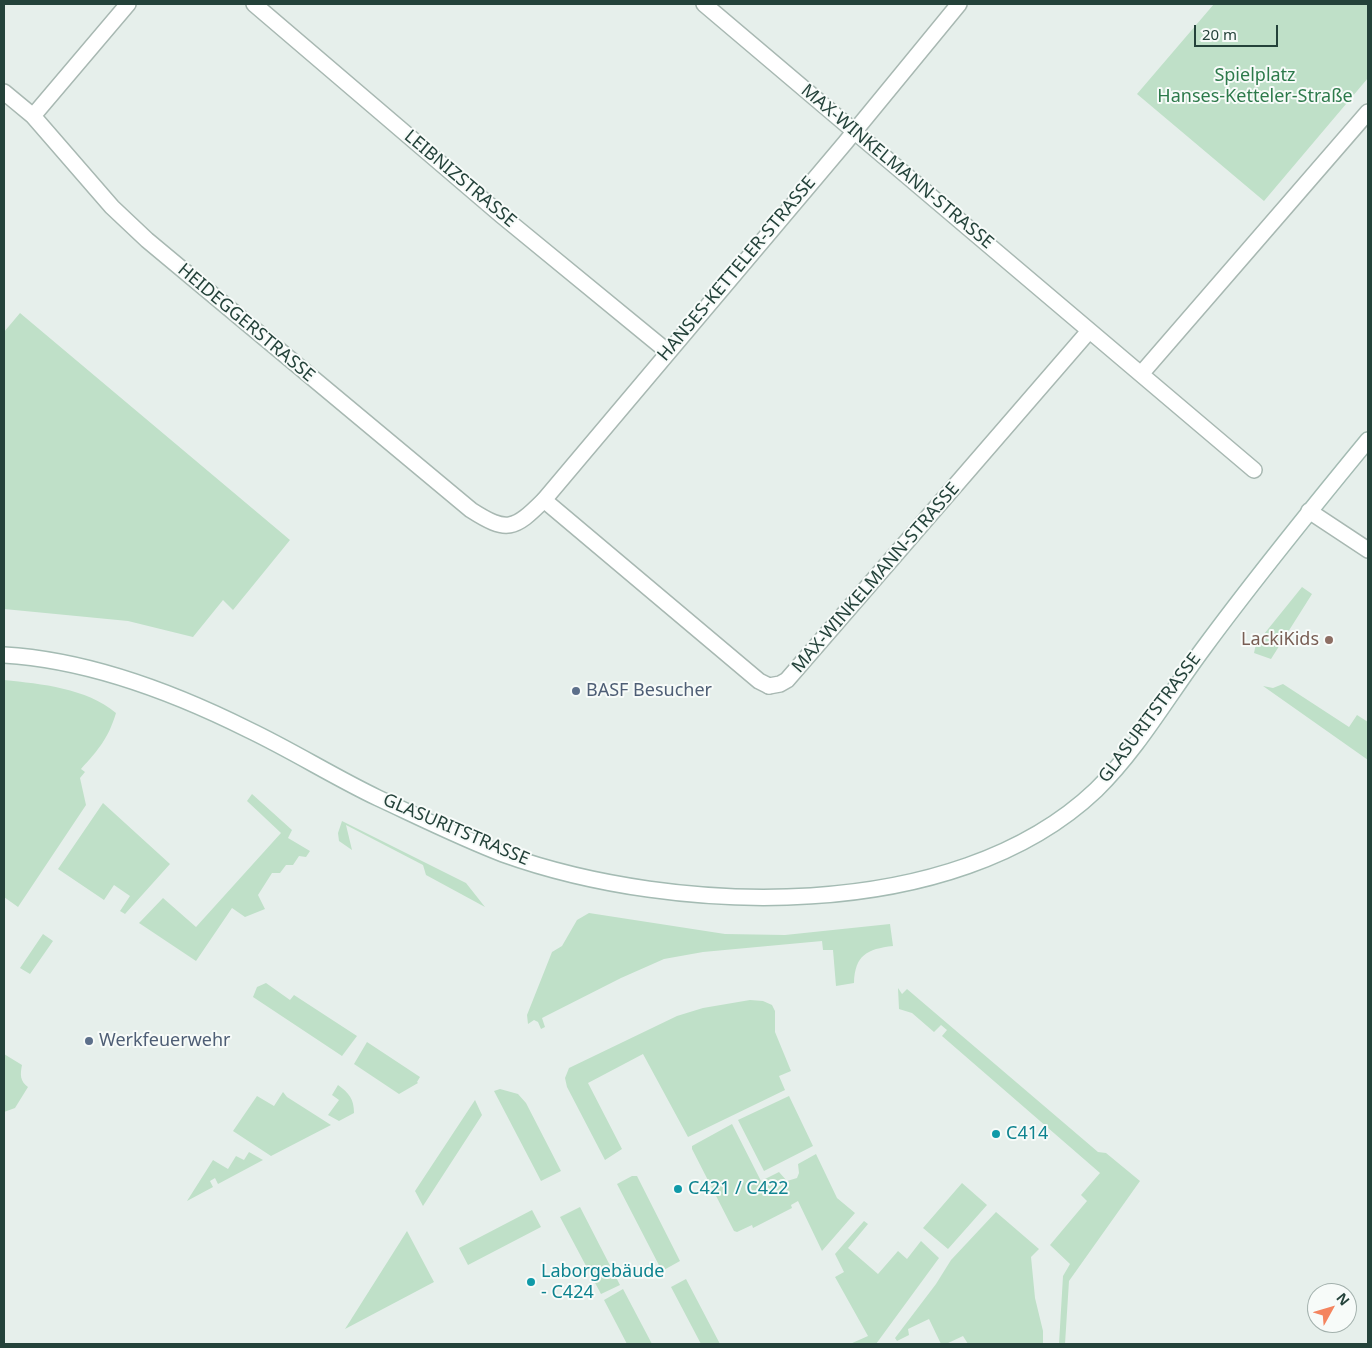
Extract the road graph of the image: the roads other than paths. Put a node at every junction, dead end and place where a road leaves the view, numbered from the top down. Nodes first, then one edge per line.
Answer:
1 (128, 4) edge
2 (254, 4) edge
3 (704, 4) edge
4 (958, 4) edge
5 (4, 92) edge
6 (1368, 112) edge
7 (33, 116) junction
8 (854, 130) junction
9 (1089, 330) junction
10 (668, 352) junction
11 (1141, 374) junction
12 (1368, 440) edge
13 (1254, 470) dead end
14 (544, 500) junction
15 (1309, 511) junction
16 (509, 526) joint
17 (1368, 550) edge
18 (4, 654) edge

1 - 7 street
2 - 10 street, LEIBNIZSTRASSE
3 - 8 street, MAX-WINKELMANN-STRASSE
4 - 8 street, HANSES-KETTELER-STRASSE
5 - 7 street, HEIDEGGERSTRASSE
6 - 11 street
7 - 16 street, HEIDEGGERSTRASSE
8 - 9 street, MAX-WINKELMANN-STRASSE
8 - 10 street, HANSES-KETTELER-STRASSE
9 - 11 street, MAX-WINKELMANN-STRASSE
9 - 14 street, MAX-WINKELMANN-STRASSE
10 - 14 street, HANSES-KETTELER-STRASSE
11 - 13 street, MAX-WINKELMANN-STRASSE
12 - 15 street, GLASURITSTRASSE
14 - 16 street, HANSES-KETTELER-STRASSE
15 - 17 street
15 - 18 street, GLASURITSTRASSE

